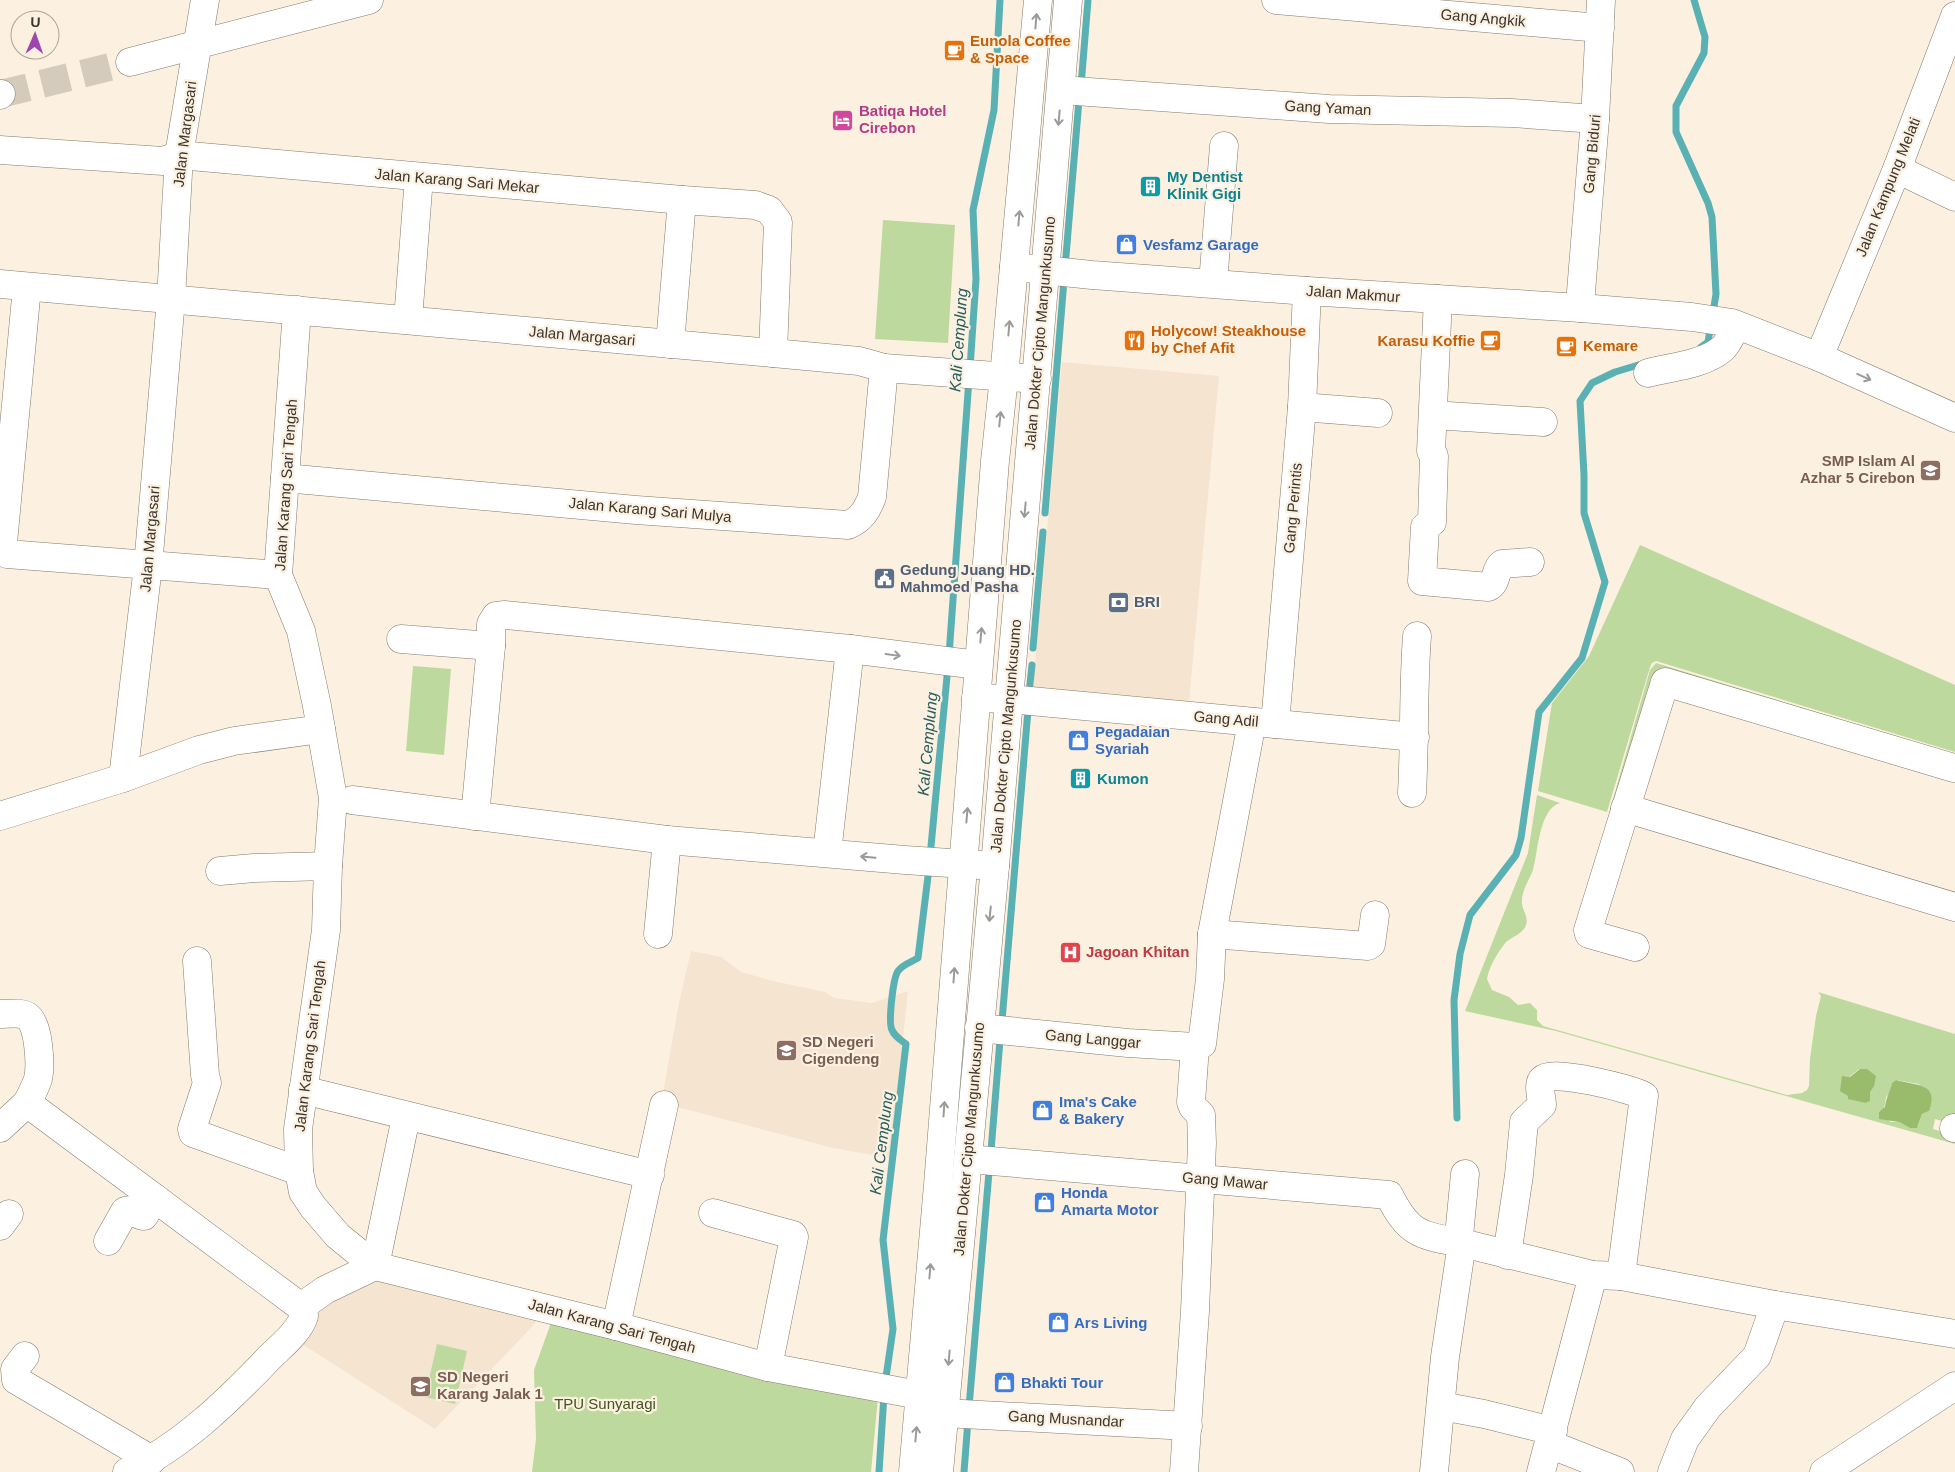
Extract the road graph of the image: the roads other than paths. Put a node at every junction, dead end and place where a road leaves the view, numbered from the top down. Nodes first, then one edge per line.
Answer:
1 (205, 0) edge
2 (369, 0) edge
3 (1038, 0) edge
4 (1068, 0) edge
5 (1276, 0) edge
6 (1602, 0) edge
7 (1955, 16) edge
8 (1600, 28) junction
9 (197, 46) junction
10 (130, 62) tunnel mouth
11 (1061, 90) junction
12 (1595, 118) junction
13 (1224, 146) dead end
14 (0, 150) edge
15 (179, 155) junction
16 (1897, 169) junction
17 (419, 177) junction
18 (1955, 197) edge
19 (682, 200) junction
20 (1014, 267) junction
21 (1046, 269) junction
22 (1213, 282) junction
23 (0, 284) edge
24 (27, 287) junction
25 (1307, 291) junction
26 (171, 299) junction
27 (1438, 299) junction
28 (1582, 308) junction
29 (298, 310) junction
30 (408, 320) junction
31 (1734, 324) junction
32 (670, 344) junction
33 (773, 353) junction
34 (1819, 357) junction
35 (884, 368) junction
36 (1648, 373) dead end
37 (999, 376) junction
38 (1036, 379) junction
39 (1302, 407) junction
40 (1378, 413) dead end
41 (1433, 415) junction
42 (1955, 418) edge
43 (1542, 422) dead end
44 (285, 478) junction
45 (1530, 562) dead end
46 (148, 566) junction
47 (278, 575) junction
48 (1418, 636) dead end
49 (400, 639) dead end
50 (491, 646) junction
51 (850, 649) junction
52 (959, 663) junction
53 (976, 698) junction
54 (1009, 699) junction
55 (1264, 723) junction
56 (321, 729) junction
57 (1415, 737) junction
58 (1954, 768) edge
59 (123, 778) junction
60 (1412, 793) dead end
61 (352, 800) dead end
62 (1625, 808) junction
63 (0, 816) edge
64 (476, 816) junction
65 (667, 840) junction
66 (827, 853) junction
67 (958, 863) junction
68 (328, 866) junction
69 (995, 866) junction
70 (220, 871) dead end
71 (1955, 907) edge
72 (1375, 915) dead end
73 (658, 934) dead end
74 (1212, 934) junction
75 (1635, 947) dead end
76 (197, 961) dead end
77 (0, 1014) edge
78 (979, 1028) junction
79 (1199, 1043) junction
80 (303, 1090) junction
81 (27, 1104) junction
82 (664, 1105) dead end
83 (406, 1117) junction
84 (0, 1128) edge
85 (968, 1159) junction
86 (298, 1171) junction
87 (1465, 1174) dead end
88 (650, 1175) junction
89 (1200, 1179) junction
90 (155, 1198) junction
91 (712, 1213) dead end
92 (108, 1241) dead end
93 (1462, 1243) junction
94 (1507, 1255) junction
95 (374, 1266) junction
96 (1593, 1275) junction
97 (1620, 1276) junction
98 (1775, 1305) junction
99 (301, 1306) junction
100 (616, 1326) junction
101 (1955, 1334) edge
102 (25, 1356) dead end
103 (768, 1367) junction
104 (1955, 1386) edge
105 (915, 1396) junction
106 (1445, 1406) junction
107 (1188, 1426) junction
108 (1551, 1438) junction
109 (152, 1460) junction
110 (127, 1472) edge
111 (913, 1472) edge
112 (939, 1472) edge
113 (1184, 1472) edge
114 (1434, 1472) edge
115 (1541, 1472) edge
116 (1620, 1472) edge
117 (1672, 1472) edge
118 (1824, 1472) edge

1 - 9 street, Jalan Margasari
2 - 9 street
20 -> 3 street, Jalan Dokter Cipto Mangunkusumo
4 - 11 street, Jalan Dokter Cipto Mangunkusumo
5 - 8 street, Gang Angkik
6 - 8 street, Gang Biduri
7 - 16 street, Jalan Kampung Melati
8 - 12 street, Gang Biduri
9 - 10 street
9 - 15 street, Jalan Margasari
11 - 12 street, Gang Yaman
11 -> 21 street, Jalan Dokter Cipto Mangunkusumo
12 - 28 street, Gang Biduri
13 - 22 street
14 - 15 street, Jalan Karang Sari Mekar
15 - 17 street, Jalan Karang Sari Mekar
15 - 26 street, Jalan Margasari
16 - 18 street
16 - 34 street, Jalan Kampung Melati
17 - 19 street, Jalan Karang Sari Mekar
17 - 30 street
19 - 32 street
19 - 33 street, Jalan Karang Sari Mekar
20 - 21 street, Jalan Makmur
37 -> 20 street, Jalan Dokter Cipto Mangunkusumo
21 - 22 street, Jalan Makmur
21 - 38 street, Jalan Dokter Cipto Mangunkusumo
22 - 25 street, Jalan Makmur
23 - 24 street, Jalan Margasari
24 - 26 street, Jalan Margasari
24 - 46 street
25 - 27 street, Jalan Makmur
25 - 39 street, Gang Perintis
26 - 29 street, Jalan Margasari
26 - 46 street, Jalan Margasari
27 - 28 street, Jalan Makmur
27 - 41 street
28 - 31 street, Jalan Makmur
29 - 30 street, Jalan Margasari
29 - 44 street, Jalan Karang Sari Tengah
30 - 32 street, Jalan Margasari
31 - 34 street
31 - 36 street
32 - 33 street, Jalan Margasari
33 - 35 street, Jalan Margasari
34 -> 42 street
35 - 37 street, Jalan Margasari
35 - 44 street, Jalan Karang Sari Mulya
37 - 38 street, Jalan Margasari
52 -> 37 street, Jalan Dokter Cipto Mangunkusumo
38 -> 54 street, Jalan Dokter Cipto Mangunkusumo
39 - 40 street
39 - 55 street, Gang Perintis
41 - 43 street
41 - 45 street
44 - 47 street, Jalan Karang Sari Tengah
46 - 47 street
46 - 59 street, Jalan Margasari
47 - 56 street, Jalan Karang Sari Tengah
48 - 57 street
49 - 50 street
50 - 51 street
50 - 64 street
51 -> 52 street
51 - 66 street
52 - 53 street, Jalan Dokter Cipto Mangunkusumo
53 - 54 street, Gang Adil
67 -> 53 street, Jalan Dokter Cipto Mangunkusumo
54 - 55 street, Gang Adil
54 - 69 street, Jalan Dokter Cipto Mangunkusumo
55 - 57 street, Gang Adil
55 - 74 street, Gang Perintis
56 - 59 street
56 - 68 street, Jalan Karang Sari Tengah
57 - 60 street
58 - 62 street
59 - 63 street
61 - 64 street
62 - 71 street
62 - 75 street
64 - 65 street
65 - 66 street
65 - 73 street
67 -> 66 street
67 - 69 street
105 -> 67 street, Jalan Dokter Cipto Mangunkusumo
68 - 70 street
68 - 80 street, Jalan Karang Sari Tengah
69 -> 78 street, Jalan Dokter Cipto Mangunkusumo
72 - 74 street
74 - 79 street, Gang Perintis
76 - 86 street
77 - 81 street
78 - 79 street, Gang Langgar
78 - 85 street, Jalan Dokter Cipto Mangunkusumo
79 - 89 street, Gang Perintis
80 - 83 street
80 - 86 street, Jalan Karang Sari Tengah
81 - 84 street
81 - 90 street
82 - 88 street
83 - 88 street
83 - 95 street
85 - 89 street, Gang Mawar
85 -> 105 street, Jalan Dokter Cipto Mangunkusumo
86 - 95 street, Jalan Karang Sari Tengah
87 - 93 street
88 - 100 street
89 - 93 street, Gang Mawar
89 - 107 street, Gang Perintis
90 - 92 street
90 - 99 street
91 - 103 street
93 - 94 street
93 - 106 street
94 - 96 street
94 - 97 street
95 - 99 street
95 - 100 street, Jalan Karang Sari Tengah
96 - 97 street
96 - 108 street
97 - 98 street
98 - 101 street
98 - 117 street
99 - 109 street
100 - 103 street, Jalan Karang Sari Tengah
102 - 109 street
103 - 105 street, Jalan Karang Sari Tengah
104 - 118 street
105 - 107 street, Gang Musnandar
111 -> 105 street, Jalan Dokter Cipto Mangunkusumo
105 - 112 street, Jalan Dokter Cipto Mangunkusumo
106 - 108 street
106 - 114 street
107 - 113 street, Gang Perintis
108 - 115 street
108 - 116 street
109 - 110 street

